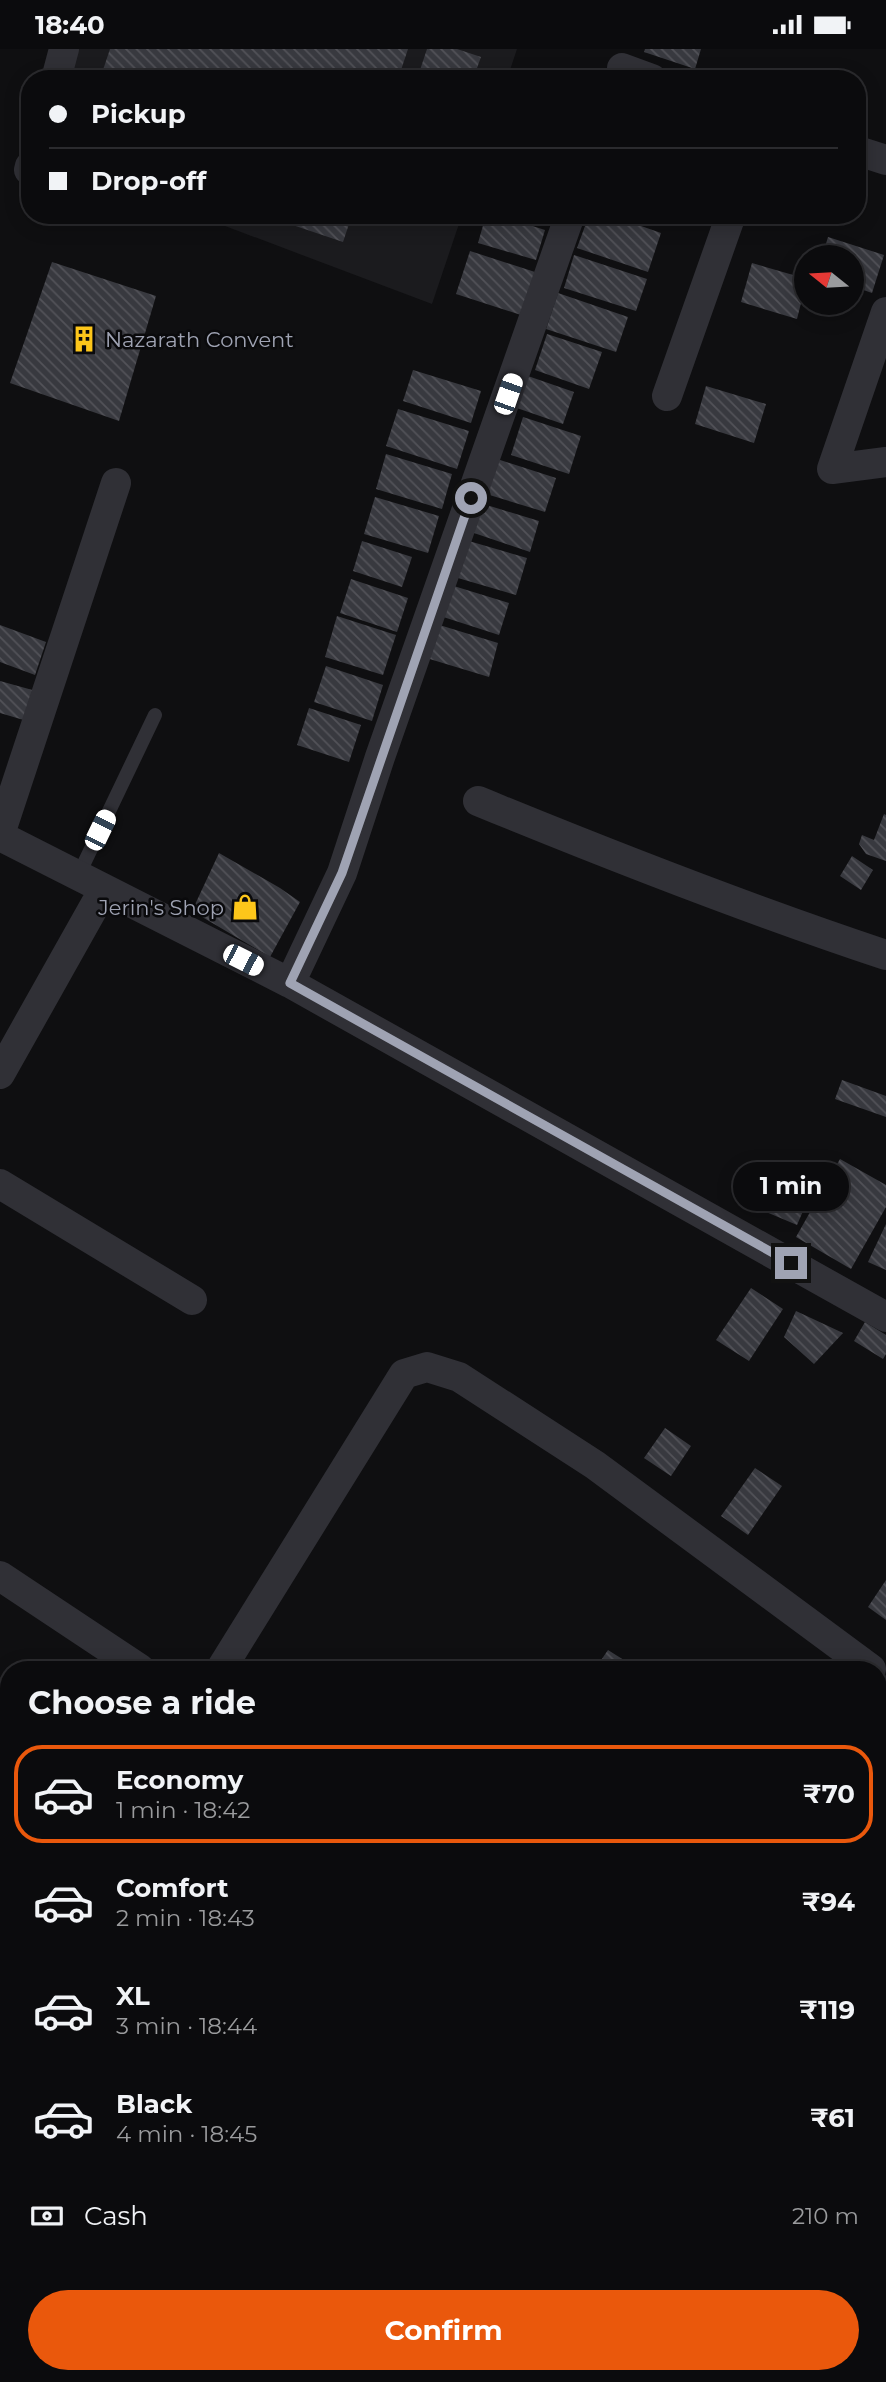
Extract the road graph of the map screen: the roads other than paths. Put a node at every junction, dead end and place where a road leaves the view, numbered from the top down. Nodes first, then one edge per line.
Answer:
1 (64, 49) edge
2 (58, 70) edge
3 (866, 154) edge
4 (886, 160) edge
5 (567, 224) edge
6 (729, 224) edge
7 (886, 312) edge
8 (667, 395) dead end
9 (886, 462) edge
10 (116, 483) dead end
11 (155, 715) dead end
12 (478, 801) dead end
13 (0, 835) edge
14 (91, 883) junction
15 (886, 955) edge
16 (290, 983) junction
17 (0, 1074) edge
18 (0, 1184) edge
19 (192, 1300) dead end
20 (886, 1317) edge
21 (0, 1576) edge
22 (128, 1661) edge
23 (226, 1661) edge
24 (860, 1661) edge

1 - 2 street
3 - 4 street
5 - 16 street
6 - 8 street
7 - 9 street
10 - 13 street
11 - 14 lane
12 - 15 street
13 - 14 street
14 - 16 street
14 - 17 street
16 - 20 street
18 - 19 street
21 - 22 street
23 - 24 street

